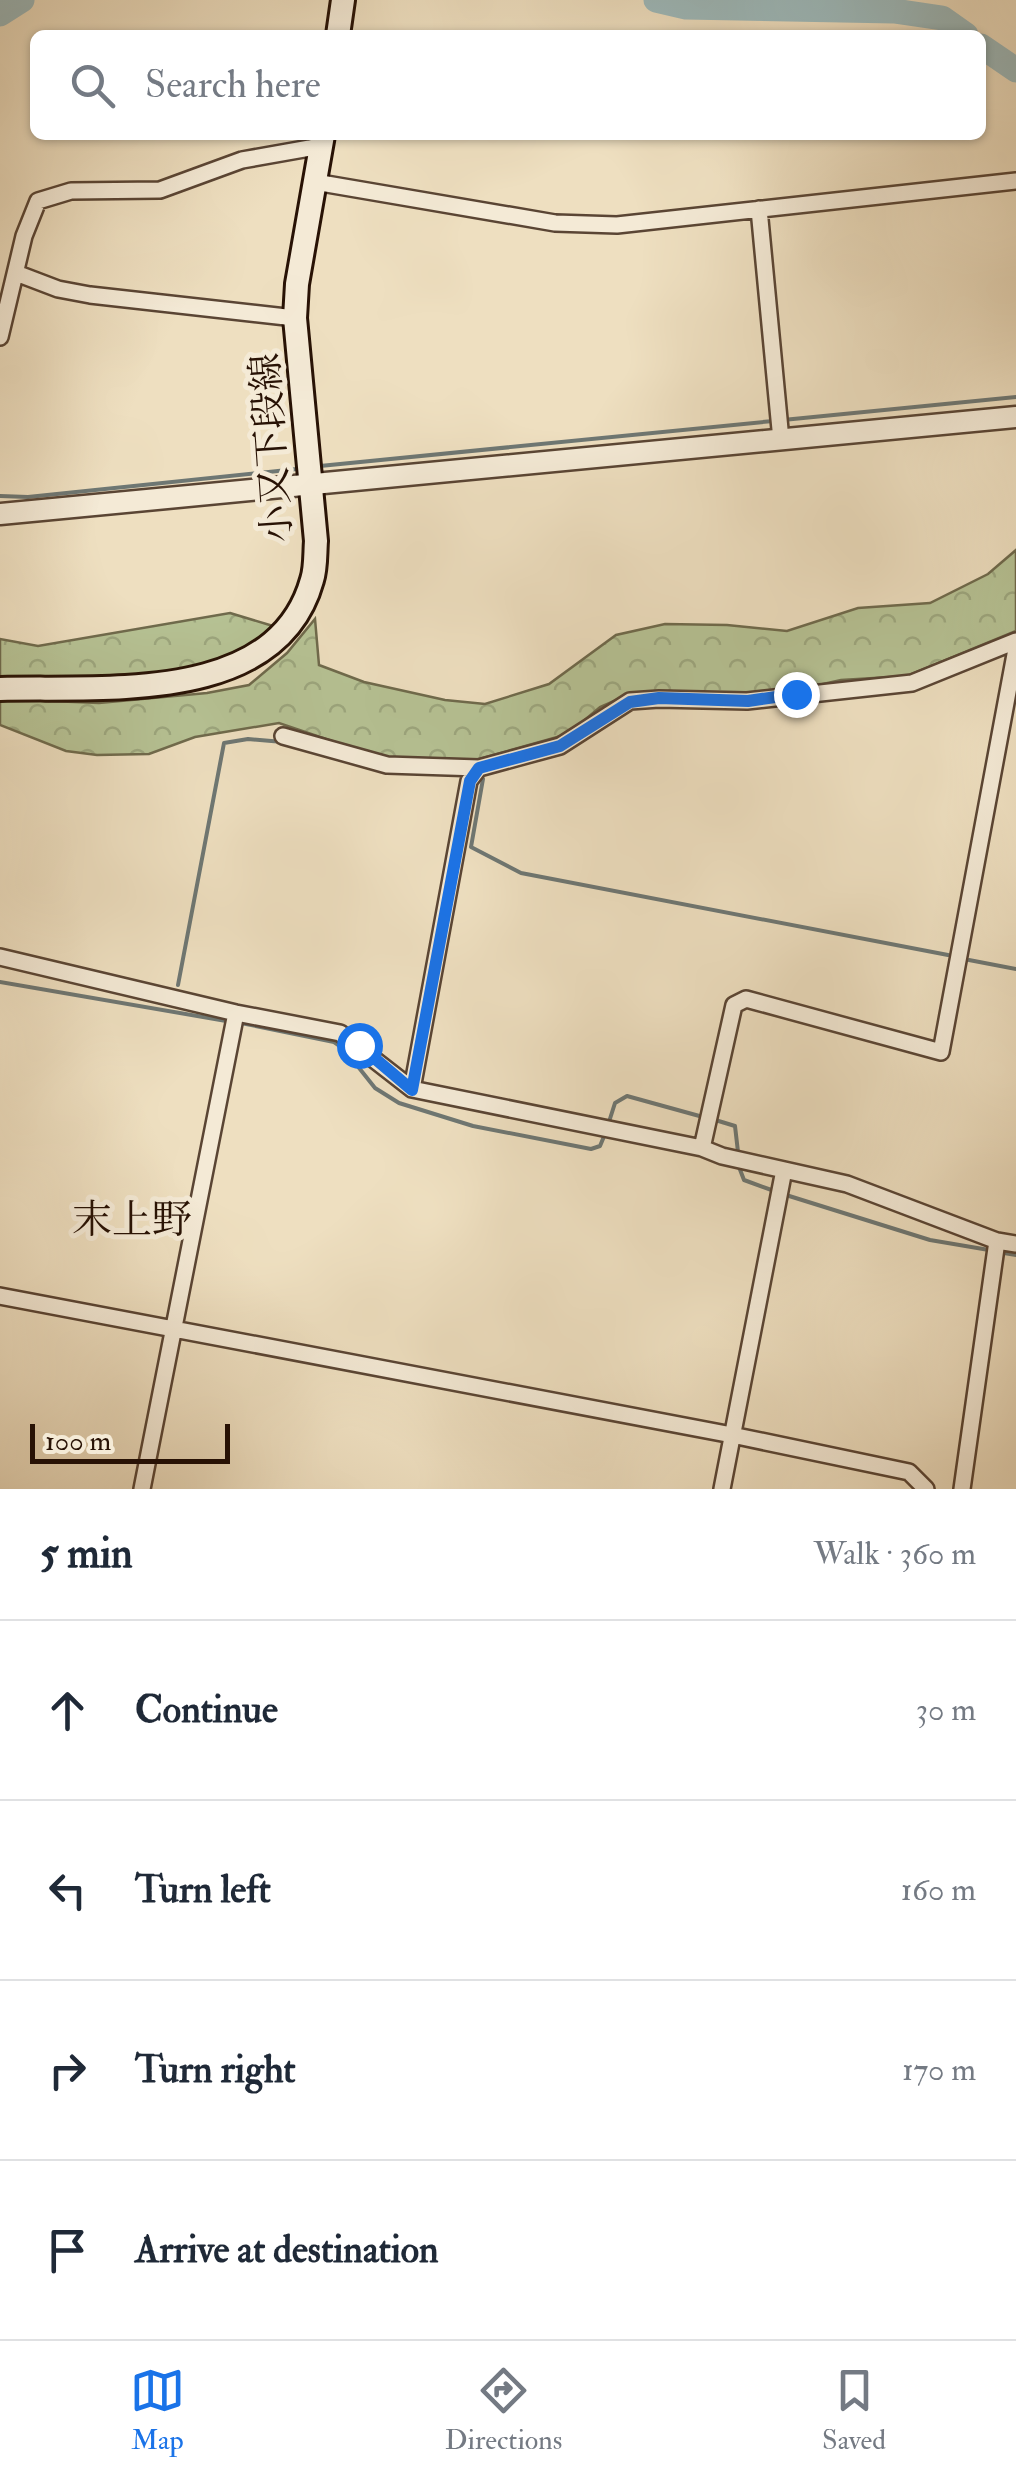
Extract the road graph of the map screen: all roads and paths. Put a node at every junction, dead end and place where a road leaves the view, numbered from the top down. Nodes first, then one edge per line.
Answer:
1 (343, 0) edge
2 (339, 30) edge
3 (322, 141) edge
4 (1016, 181) edge
5 (315, 182) junction
6 (759, 209) junction
7 (16, 273) junction
8 (296, 318) junction
9 (0, 337) edge
10 (1016, 417) edge
11 (781, 440) junction
12 (312, 486) junction
13 (0, 514) edge
14 (1016, 640) edge
15 (1016, 650) edge
16 (0, 689) edge
17 (282, 736) dead end
18 (1008, 741) edge
19 (479, 768) junction
20 (0, 957) edge
21 (236, 1013) junction
22 (412, 1090) junction
23 (702, 1148) junction
24 (784, 1170) junction
25 (996, 1242) junction
26 (1016, 1244) edge
27 (0, 1296) edge
28 (174, 1332) junction
29 (732, 1435) junction
30 (142, 1489) edge
31 (722, 1489) edge
32 (926, 1489) edge
33 (962, 1489) edge

1 - 2 main road
3 - 5 main road, 小又下段線
3 - 7 street
4 - 6 street
5 - 6 street
5 - 8 main road, 小又下段線
6 - 11 street
7 - 8 street
7 - 9 street
8 - 12 main road, 小又下段線
10 - 11 street
11 - 12 street
12 - 13 street
12 - 16 main road, 小又下段線
14 - 19 street
15 - 18 street
17 - 19 street
18 - 23 street
19 - 22 street
20 - 21 street
21 - 22 street
21 - 28 street
22 - 23 street
23 - 24 street
24 - 25 street
24 - 29 street
25 - 26 street
25 - 33 street
27 - 28 street
28 - 29 street
28 - 30 street
29 - 31 street
29 - 32 street

